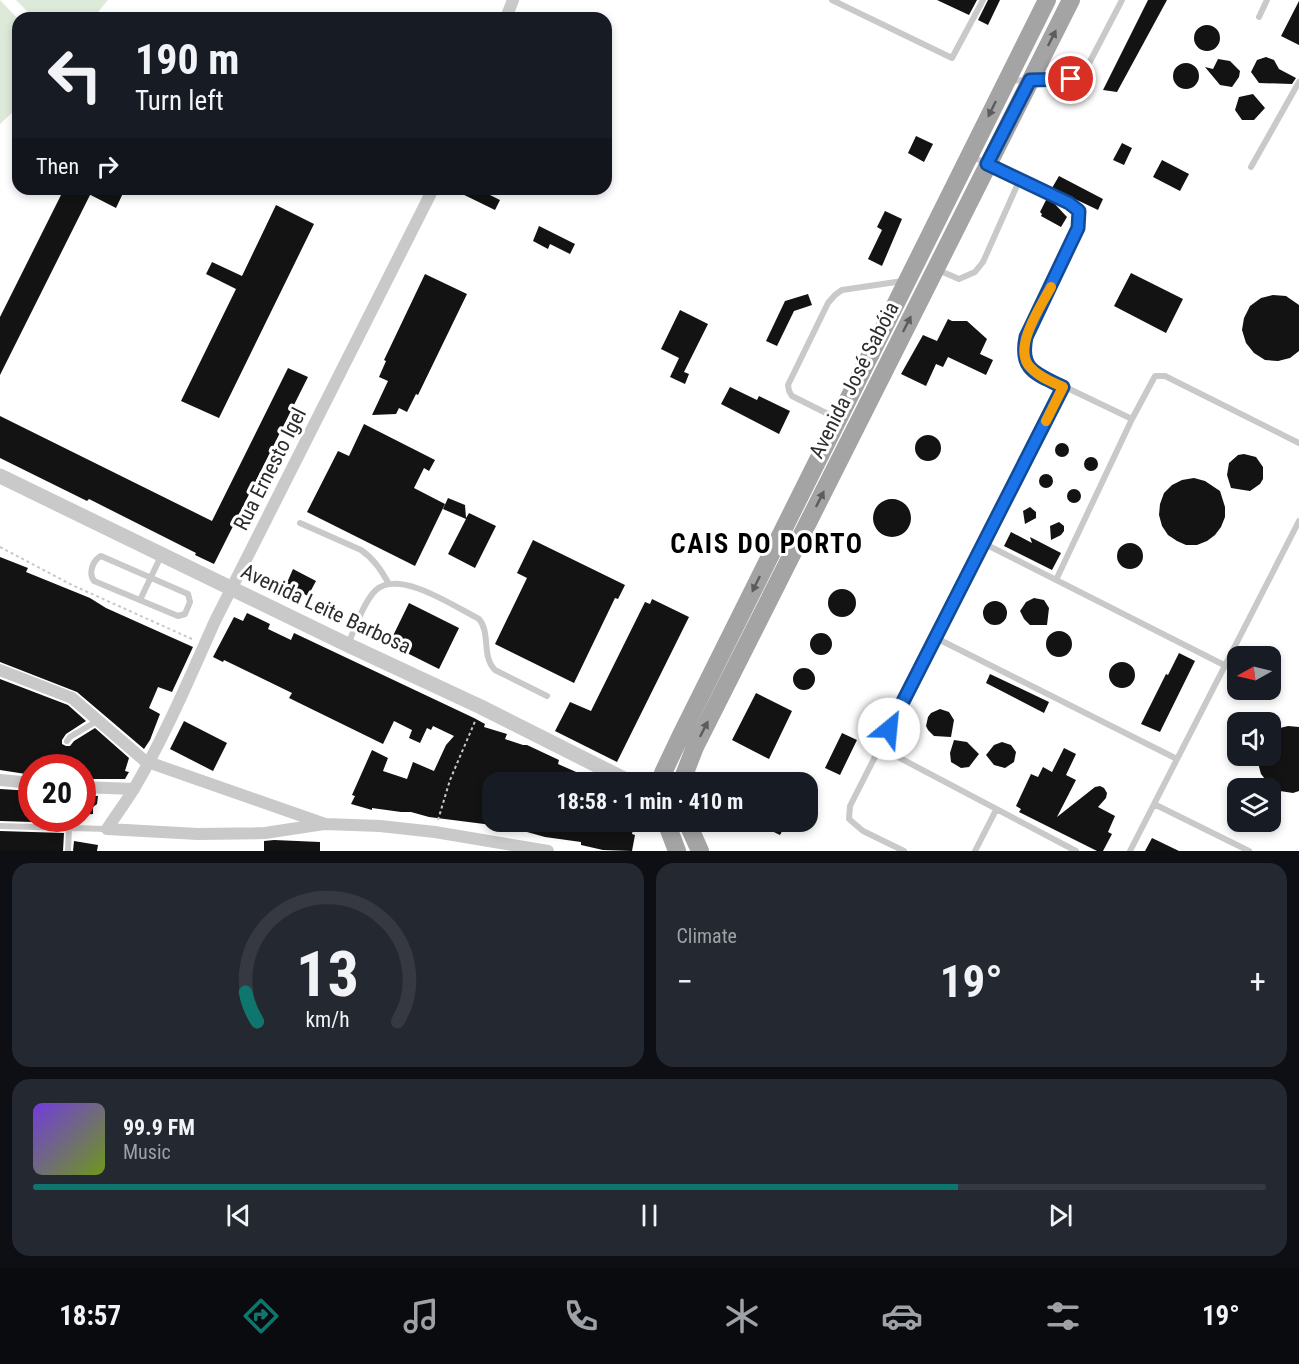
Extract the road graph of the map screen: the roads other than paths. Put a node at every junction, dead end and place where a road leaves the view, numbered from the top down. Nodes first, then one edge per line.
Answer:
1 (832, 0) edge
2 (983, 0) edge
3 (1047, 0) edge
4 (1071, 0) edge
5 (1122, 0) edge
6 (1267, 0) edge
7 (1259, 17) dead end
8 (1030, 80) junction
9 (1006, 82) junction
10 (1299, 82) edge
11 (969, 155) junction
12 (987, 164) junction
13 (1251, 167) dead end
14 (1020, 179) junction
15 (430, 195) edge
16 (935, 268) junction
17 (906, 280) junction
18 (1063, 387) junction
19 (838, 418) junction
20 (1132, 419) junction
21 (1299, 443) edge
22 (0, 476) edge
23 (1299, 521) edge
24 (300, 523) dead end
25 (983, 543) junction
26 (163, 553) junction
27 (150, 577) junction
28 (1056, 580) junction
29 (389, 584) junction
30 (232, 588) junction
31 (140, 600) junction
32 (936, 638) junction
33 (348, 645) junction
34 (1226, 666) junction
35 (0, 670) edge
36 (547, 696) dead end
37 (98, 721) junction
38 (67, 741) dead end
39 (879, 747) junction
40 (1177, 759) junction
41 (149, 762) junction
42 (610, 772) edge
43 (663, 772) edge
44 (685, 772) edge
45 (0, 780) edge
46 (18, 782) edge
47 (96, 788) edge
48 (134, 789) junction
49 (1154, 804) junction
50 (996, 810) junction
51 (325, 824) junction
52 (0, 826) edge
53 (18, 827) edge
54 (96, 829) edge
55 (107, 830) junction
56 (69, 832) edge
57 (670, 832) edge
58 (691, 832) edge
59 (68, 851) edge
60 (548, 851) edge
61 (677, 851) edge
62 (700, 851) edge
63 (904, 851) edge
64 (975, 851) edge
65 (1076, 851) edge
66 (1130, 851) edge
67 (1250, 851) edge

1 - 2 lane
3 - 9 main road, Avenida José Sabóia
8 -> 4 main road, Avenida José Sabóia
5 - 8 lane
6 - 7 lane
8 - 9 lane
8 - 12 main road, Avenida José Sabóia
9 -> 11 main road, Avenida José Sabóia
10 - 13 lane
11 - 12 lane
11 - 17 main road, Avenida José Sabóia
12 - 14 lane
12 - 16 main road, Avenida José Sabóia
14 - 16 lane
14 - 18 lane
15 - 30 street, Rua Ernesto Igel
44 -> 16 main road, Avenida José Sabóia
17 - 19 main road, Avenida José Sabóia
17 - 19 lane
18 - 20 lane
18 - 25 lane
19 -> 43 main road, Avenida José Sabóia
20 - 21 lane
20 - 28 lane
22 - 26 street, Avenida Leite Barbosa
23 - 34 lane
24 - 29 lane
25 - 28 lane
25 - 32 lane
26 - 27 lane
26 - 30 street, Avenida Leite Barbosa
27 - 31 lane
27 - 31 lane
27 - 31 lane
28 - 34 lane
29 - 33 lane
29 - 36 lane
30 - 33 street, Avenida Leite Barbosa
30 - 41 street, Rua Ernesto Igel
32 - 39 lane
32 - 40 lane
33 - 42 street, Avenida Leite Barbosa
34 - 40 lane
35 - 37 street
37 - 38 lane
37 - 41 street
39 - 50 lane
39 - 63 lane
40 - 49 lane
41 - 48 street, Rua Ernesto Igel
41 - 51 street
45 - 46 street
47 - 48 street
48 - 55 street, Rua Ernesto Igel
49 - 66 lane
49 - 67 lane
50 - 64 lane
50 - 65 lane
51 - 55 street
51 - 60 street
52 - 53 lane
54 - 55 lane
56 - 59 lane
57 - 61 main road
58 - 62 main road

